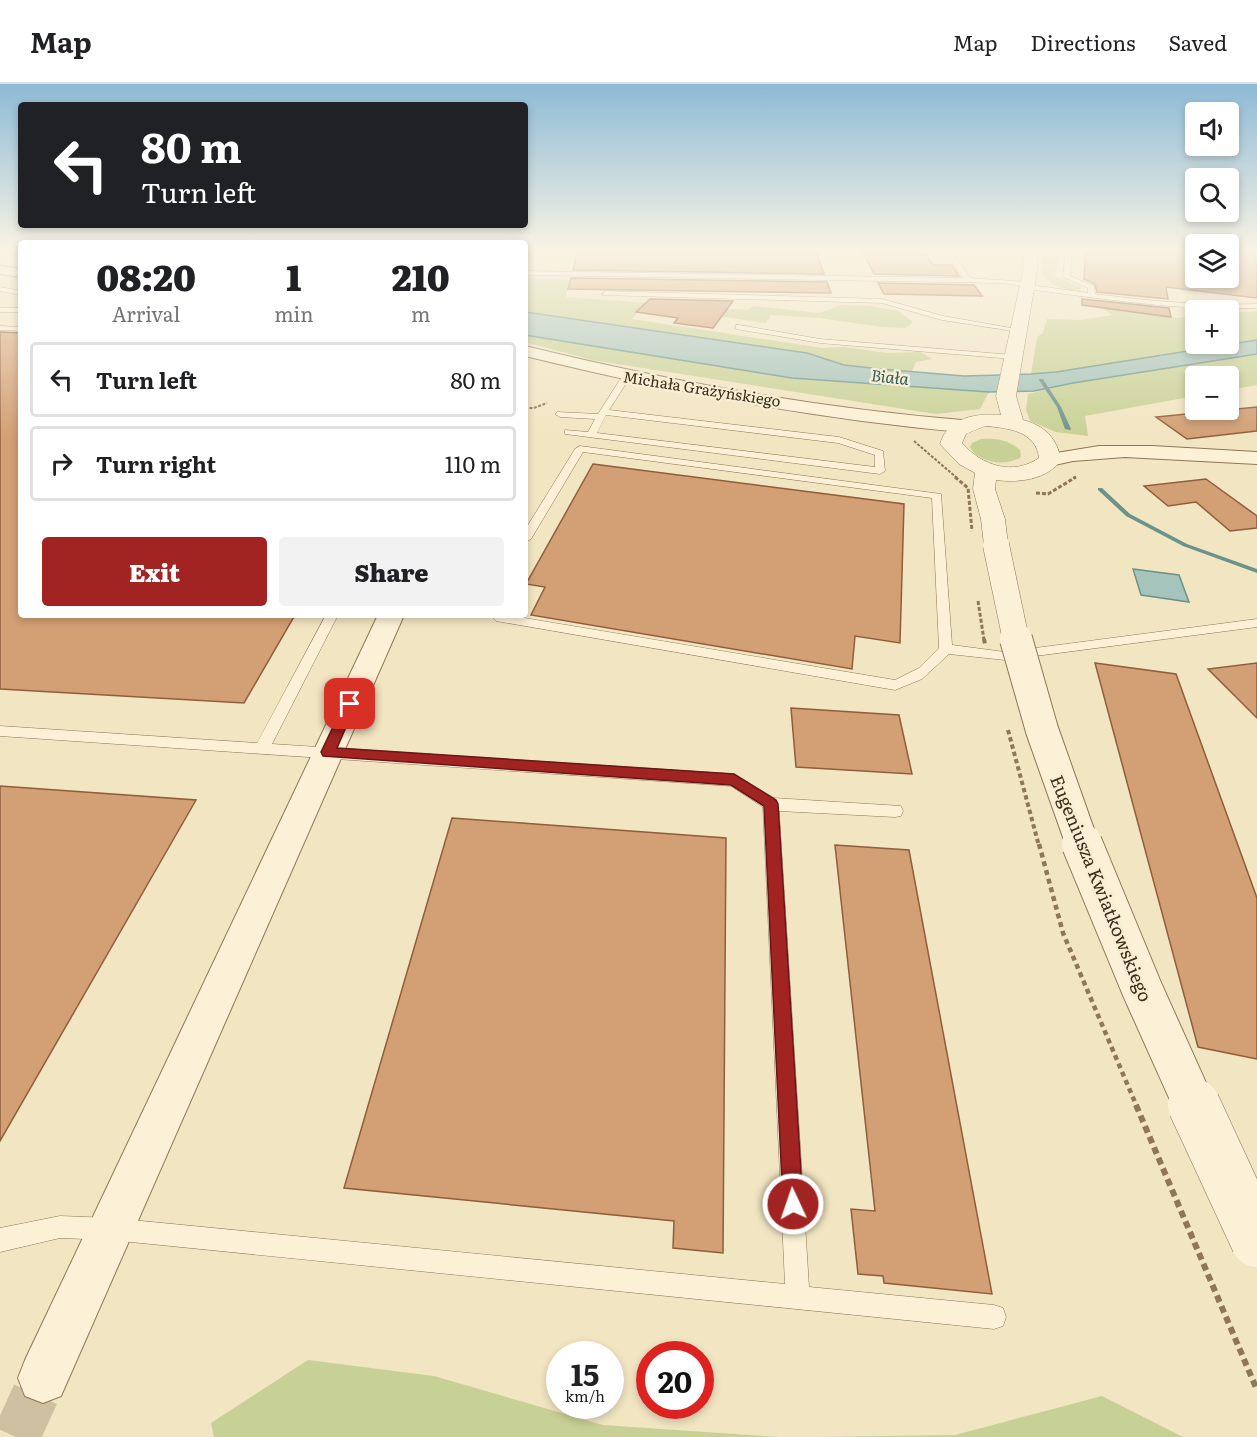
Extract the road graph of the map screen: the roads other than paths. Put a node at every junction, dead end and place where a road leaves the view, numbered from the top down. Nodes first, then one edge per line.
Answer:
1 (920, 312) edge
2 (1022, 312) edge
3 (739, 327) dead end
4 (0, 328) edge
5 (18, 329) edge
6 (1019, 330) junction
7 (528, 352) edge
8 (543, 356) junction
9 (1012, 359) junction
10 (528, 364) edge
11 (627, 376) junction
12 (1006, 396) junction
13 (560, 414) dead end
14 (602, 415) junction
15 (985, 420) junction
16 (1014, 425) junction
17 (568, 432) dead end
18 (591, 435) junction
19 (956, 435) junction
20 (1041, 438) junction
21 (1112, 452) junction
22 (1257, 458) edge
23 (1050, 460) junction
24 (986, 470) junction
25 (1016, 475) junction
26 (994, 532) junction
27 (528, 534) edge
28 (330, 618) edge
29 (390, 618) edge
30 (500, 618) edge
31 (1257, 623) edge
32 (946, 649) junction
33 (0, 731) edge
34 (262, 748) junction
35 (328, 752) junction
36 (771, 804) junction
37 (895, 811) dead end
38 (111, 1229) junction
39 (0, 1240) edge
40 (1257, 1241) edge
41 (798, 1298) junction
42 (994, 1317) dead end
43 (43, 1378) tunnel mouth

1 - 6 lane
2 - 6 street
3 - 9 lane
4 - 5 lane
6 - 9 street
7 - 8 street, Michała Grażyńskiego
8 - 10 street
8 - 11 street, Michała Grażyńskiego
9 - 12 street
11 - 14 lane
11 - 19 street, Michała Grażyńskiego
12 - 15 street
12 - 16 street
13 - 14 lane
14 - 18 lane
14 - 18 lane
15 - 16 street
15 - 19 street
16 - 20 street
17 - 18 lane
19 - 24 street
20 - 21 street
20 - 23 street
21 - 22 street
21 - 23 street
23 - 25 street
24 - 25 street
24 - 26 street, Eugeniusza Kwiatkowskiego
25 - 26 street
26 - 40 street, Eugeniusza Kwiatkowskiego, bridge
27 - 32 lane
28 - 34 lane
29 - 35 street
30 - 32 lane
31 - 32 lane
33 - 34 lane
34 - 35 lane
35 - 36 lane
35 - 38 street
36 - 37 lane
36 - 41 lane
38 - 39 lane
38 - 41 lane
38 - 43 street
41 - 42 lane

